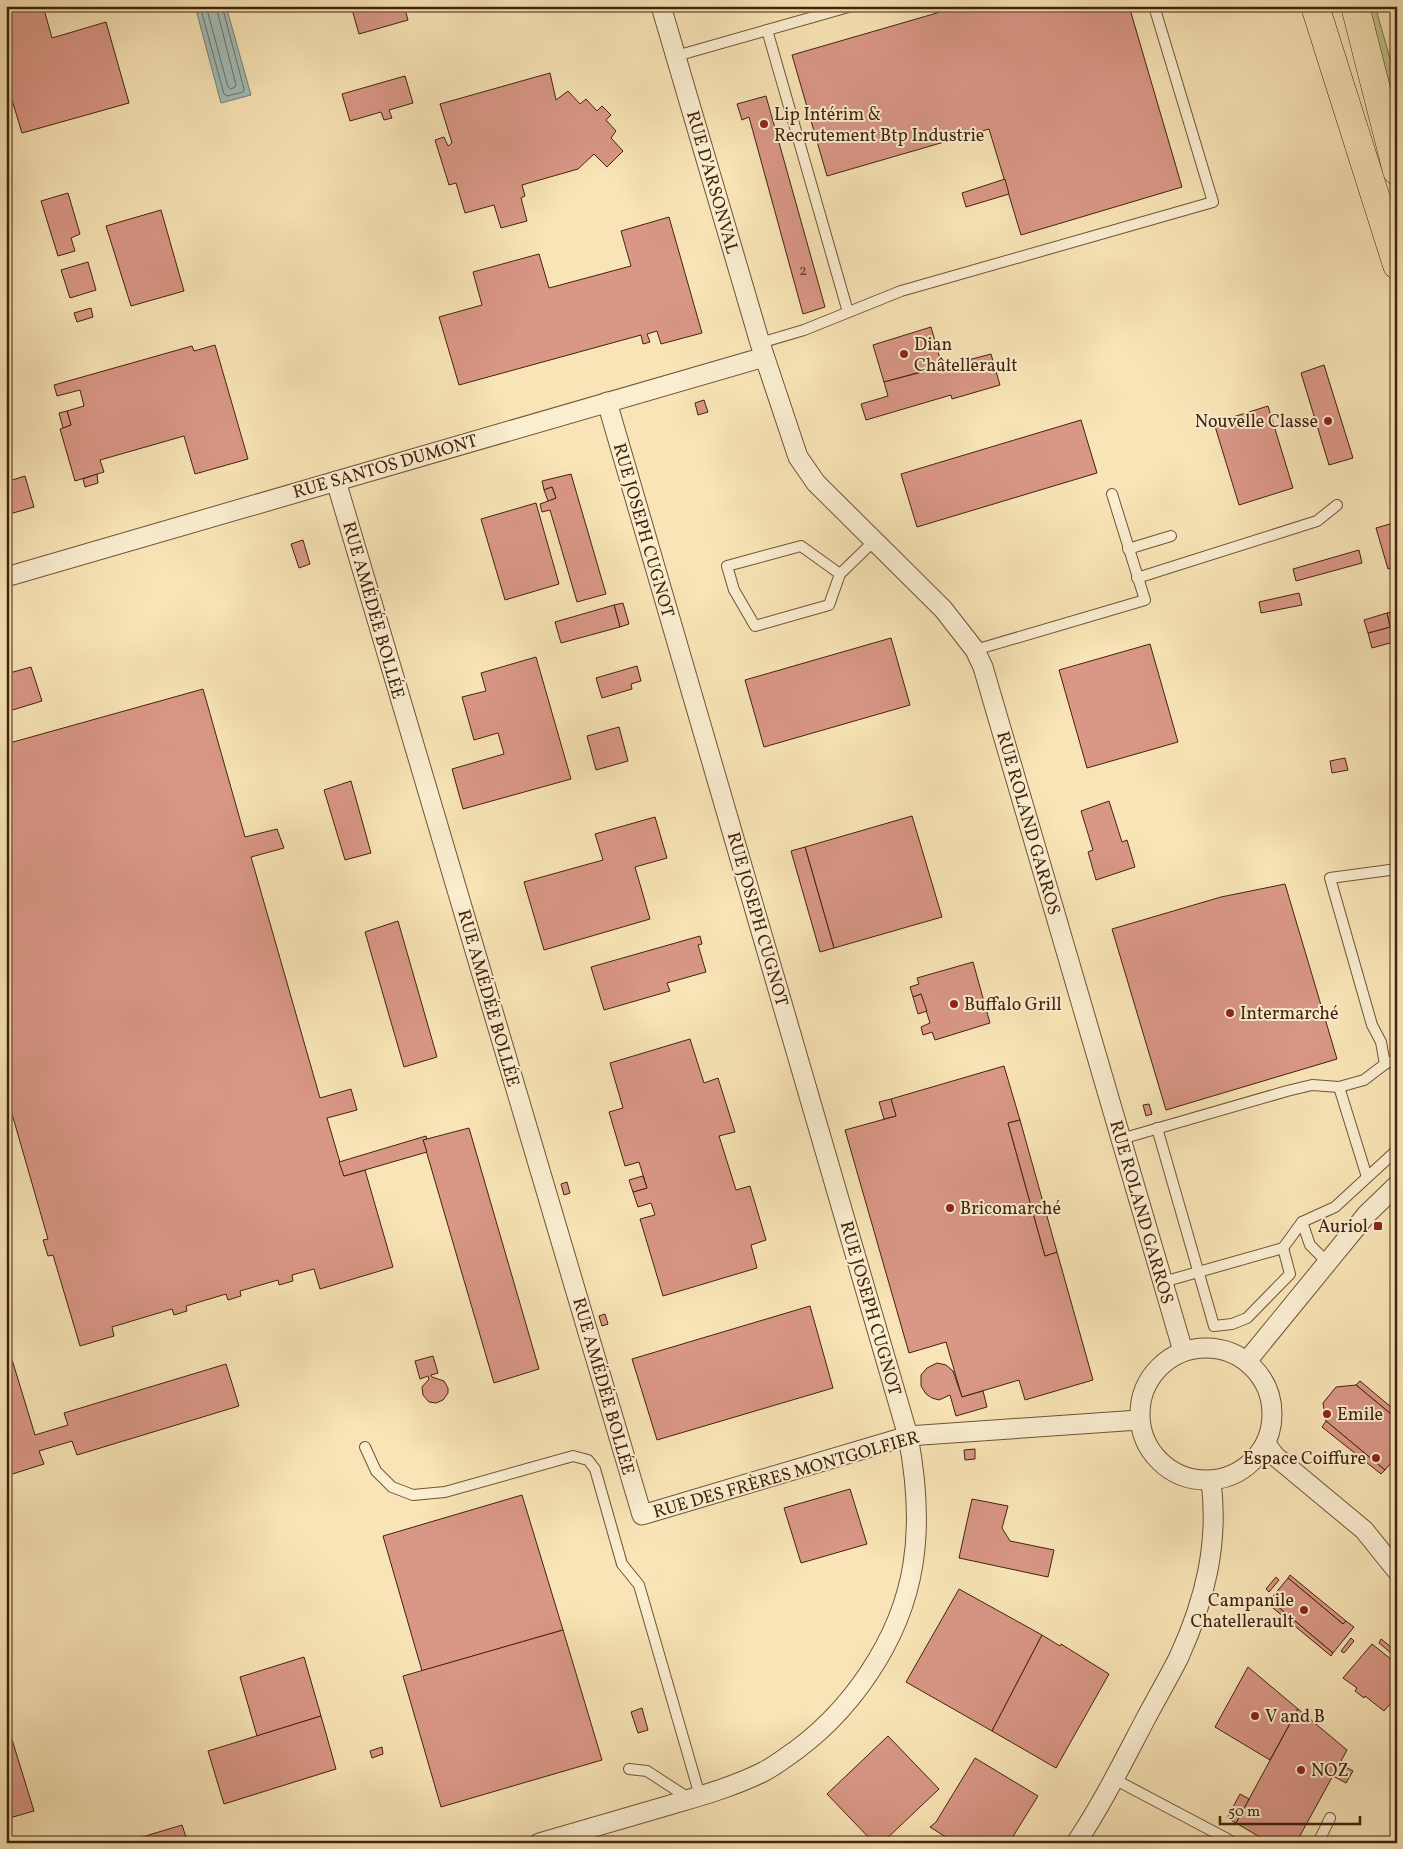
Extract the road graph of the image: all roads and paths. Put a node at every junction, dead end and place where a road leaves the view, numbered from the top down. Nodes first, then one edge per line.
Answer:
1 (661, 6) edge
2 (852, 6) edge
3 (1154, 6) edge
4 (1315, 6) edge
5 (1355, 6) edge
6 (767, 30) junction
7 (676, 56) junction
8 (1397, 171) edge
9 (1397, 265) edge
10 (848, 312) junction
11 (762, 350) junction
12 (607, 402) junction
13 (336, 481) junction
14 (1112, 494) dead end
15 (1337, 505) dead end
16 (1171, 536) dead end
17 (874, 541) junction
18 (1128, 549) junction
19 (840, 574) junction
20 (6, 577) edge
21 (1137, 578) junction
22 (975, 650) junction
23 (1397, 869) edge
24 (1397, 1059) edge
25 (1385, 1064) junction
26 (1339, 1087) junction
27 (1157, 1128) junction
28 (1121, 1139) junction
29 (1397, 1150) edge
30 (1367, 1177) junction
31 (1397, 1185) edge
32 (1302, 1222) junction
33 (1283, 1248) junction
34 (1327, 1262) junction
35 (1198, 1272) junction
36 (1163, 1282) junction
37 (1183, 1351) junction
38 (1247, 1361) junction
39 (1139, 1420) junction
40 (908, 1436) junction
41 (1266, 1444) junction
42 (365, 1447) dead end
43 (1211, 1481) junction
44 (642, 1515) joint
45 (1397, 1571) edge
46 (629, 1769) dead end
47 (1114, 1779) junction
48 (695, 1797) junction
49 (1330, 1818) dead end
50 (539, 1843) edge
51 (1076, 1843) edge
52 (1235, 1843) edge
53 (1318, 1843) edge

1 - 7 street, RUE D'ARSONVAL
2 - 6 lane
3 - 10 lane
4 - 9 main road
5 - 8 main road
6 - 7 lane
6 - 10 lane
7 - 11 street, RUE D'ARSONVAL
10 - 11 lane
11 - 12 street, RUE SANTOS DUMONT
11 - 17 street, RUE ROLAND GARROS
12 - 13 street, RUE SANTOS DUMONT
12 - 40 street, RUE JOSEPH CUGNOT
13 - 20 street, RUE SANTOS DUMONT
13 - 44 street, RUE AMÉDÉE BOLLÉE
14 - 18 lane
15 - 21 lane
16 - 18 lane
17 - 19 lane
17 - 22 street, RUE ROLAND GARROS
18 - 21 lane
19 - 19 lane
21 - 22 lane
22 - 28 street, RUE ROLAND GARROS
23 - 25 lane
24 - 25 lane
25 - 26 lane
26 - 27 lane
26 - 30 lane
27 - 28 lane
27 - 35 lane
28 - 36 street, RUE ROLAND GARROS
29 - 30 lane
30 - 32 lane
31 - 34 street
32 - 33 lane
32 - 34 lane
33 - 35 lane
33 - 35 lane
34 - 38 street
35 - 36 lane
36 - 37 street, RUE ROLAND GARROS
37 - 38 street
37 - 39 street
38 - 41 street
39 - 40 street, RUE DES FRÈRES MONTGOLFIER
39 - 43 street
40 - 44 street, RUE DES FRÈRES MONTGOLFIER
40 - 48 street, RUE JOSEPH CUGNOT
41 - 43 street
41 - 45 street
42 - 48 lane
43 - 47 street
46 - 48 lane
47 - 51 street
47 - 52 lane
48 - 50 street, RUE JOSEPH CUGNOT
49 - 53 lane

